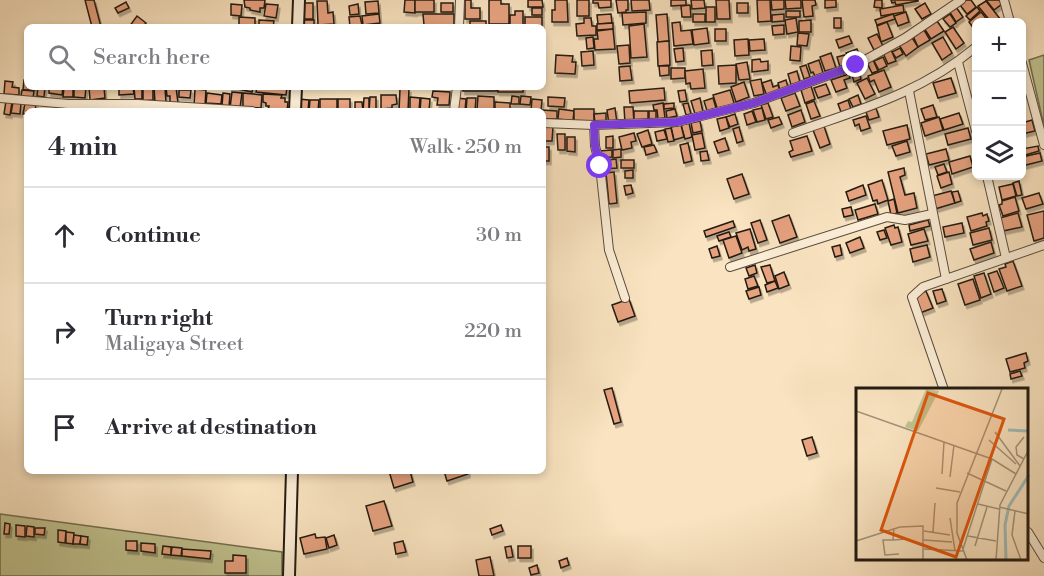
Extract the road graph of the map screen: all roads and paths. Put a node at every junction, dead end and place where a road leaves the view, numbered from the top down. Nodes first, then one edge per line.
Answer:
1 (299, 0) edge
2 (460, 0) edge
3 (961, 0) edge
4 (1004, 0) edge
5 (1008, 18) edge
6 (298, 24) edge
7 (459, 24) edge
8 (972, 50) edge
9 (958, 62) junction
10 (1024, 72) edge
11 (296, 90) edge
12 (456, 90) edge
13 (909, 91) junction
14 (0, 98) edge
15 (203, 108) edge
16 (295, 108) edge
17 (454, 108) edge
18 (546, 123) edge
19 (594, 125) junction
20 (975, 126) edge
21 (793, 133) dead end
22 (1044, 145) edge
23 (988, 180) edge
24 (932, 214) junction
25 (1044, 245) edge
26 (1006, 258) junction
27 (730, 267) dead end
28 (946, 279) junction
29 (625, 298) dead end
30 (943, 388) edge
31 (292, 474) edge
32 (1029, 534) edge
33 (1044, 558) edge
34 (289, 576) edge

1 - 6 main road
2 - 7 street
3 - 19 street
4 - 5 street
8 - 9 street
9 - 13 street
9 - 20 street
10 - 22 street
11 - 16 main road
12 - 17 street
13 - 21 street
13 - 24 street
14 - 15 street
18 - 19 street
19 - 29 street
23 - 26 street
24 - 27 street
24 - 28 street
25 - 26 street
26 - 28 street
28 - 30 street
31 - 34 main road
32 - 33 street

